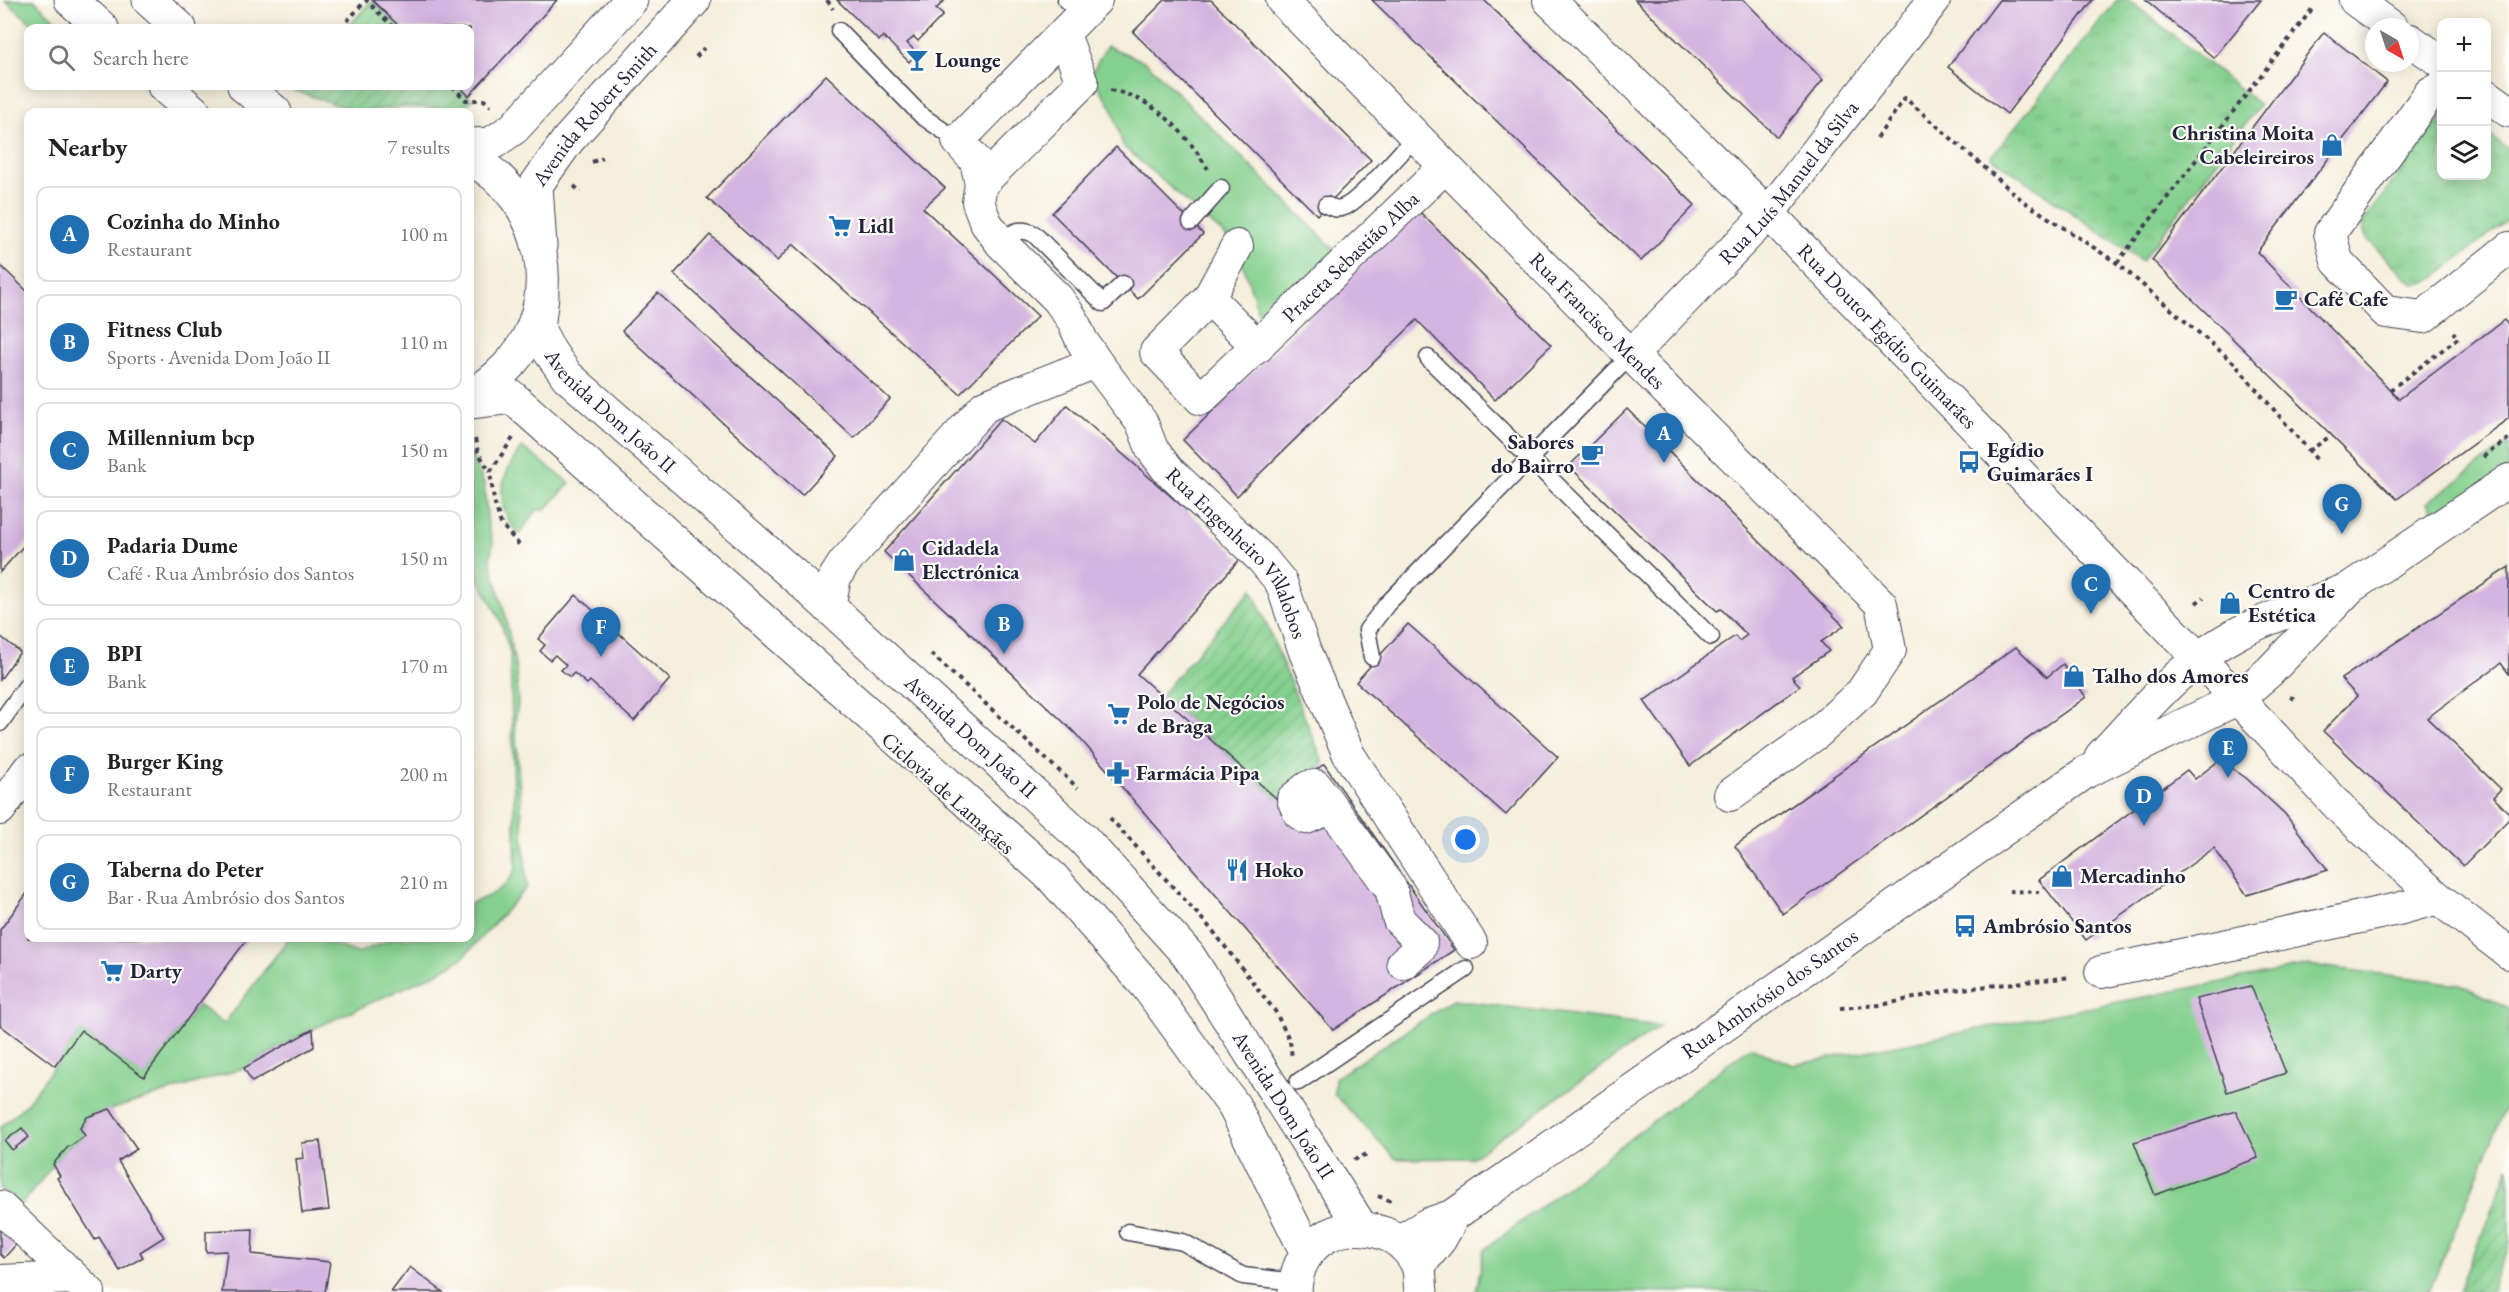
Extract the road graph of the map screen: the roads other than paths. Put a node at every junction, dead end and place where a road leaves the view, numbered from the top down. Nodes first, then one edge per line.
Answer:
1 (71, 0) edge
2 (148, 0) edge
3 (631, 0) edge
4 (694, 0) edge
5 (1282, 0) edge
6 (1549, 0) edge
7 (1934, 0) edge
8 (2355, 0) edge
9 (1077, 12) edge
10 (2380, 18) edge
11 (98, 24) edge
12 (175, 24) edge
13 (839, 31) dead end
14 (2419, 46) edge
15 (2437, 59) edge
16 (169, 90) edge
17 (249, 90) edge
18 (2437, 90) edge
19 (2491, 98) edge
20 (189, 108) edge
21 (270, 108) edge
22 (2509, 111) edge
23 (1416, 136) junction
24 (958, 141) junction
25 (474, 145) edge
26 (474, 162) edge
27 (1445, 167) junction
28 (981, 184) junction
29 (1221, 188) road end
30 (1326, 205) dead end
31 (1768, 214) junction
32 (1191, 222) dead end
33 (1001, 243) junction
34 (540, 246) junction
35 (1237, 246) dead end
36 (2504, 264) edge
37 (1123, 284) dead end
38 (542, 296) junction
39 (1209, 298) junction
40 (1258, 347) junction
41 (1631, 355) junction
42 (1428, 358) dead end
43 (1096, 362) junction
44 (474, 393) edge
45 (474, 402) edge
46 (1530, 458) junction
47 (2509, 480) edge
48 (844, 563) junction
49 (805, 585) junction
50 (2351, 587) junction
51 (829, 608) junction
52 (1711, 636) dead end
53 (1372, 657) dead end
54 (2218, 679) junction
55 (24, 690) edge
56 (0, 723) edge
57 (2086, 772) junction
58 (24, 776) edge
59 (1730, 795) dead end
60 (0, 809) edge
61 (1334, 810) dead end
62 (2438, 898) junction
63 (2509, 953) edge
64 (1468, 956) joint
65 (1403, 963) dead end
66 (2101, 972) road end
67 (1298, 1082) dead end
68 (0, 1207) edge
69 (1454, 1215) junction
70 (1361, 1227) junction
71 (1128, 1232) dead end
72 (1400, 1241) junction
73 (1300, 1276) edge
74 (1420, 1280) edge
75 (0, 1281) edge
76 (81, 1285) edge

1 - 11 main road
2 - 12 main road
3 - 25 main road
4 - 34 main road, Avenida Robert Smith
5 - 23 street, Rua Francisco Mendes
6 - 31 street, Rua Doutor Egídio Guimarães
7 - 31 street, Rua Luís Manuel da Silva
8 - 10 street
9 - 24 street
9 - 28 street
13 - 24 lane
14 - 15 street
16 - 20 main road
17 - 21 main road
18 - 36 street
19 - 22 street
23 - 27 street, Rua Francisco Mendes
23 - 30 lane
24 - 28 street, Rua Engenheiro Villalobos
26 - 34 main road
27 - 40 street, Praceta Sebastião Alba
27 - 41 street, Rua Francisco Mendes
28 - 33 street, Rua Engenheiro Villalobos
29 - 32 lane
31 - 41 street, Rua Luís Manuel da Silva
31 - 54 street, Rua Doutor Egídio Guimarães
33 - 37 lane
33 - 43 street, Rua Engenheiro Villalobos
34 - 38 main road
35 - 39 street, Praceta Sebastião Alba
38 - 44 main road
38 - 49 main road, Avenida Dom João II
39 - 40 street
39 - 40 street, Praceta Sebastião Alba
41 - 46 lane
41 - 59 street, Rua Francisco Mendes
42 - 46 lane
43 - 48 street
43 - 64 street, Rua Engenheiro Villalobos
45 - 73 main road, Avenida Dom João II
46 - 52 lane
46 - 53 lane
47 - 50 street
48 - 49 street
48 - 51 street
49 - 51 main road, Avenida Dom João II
50 - 54 street
50 - 54 street
51 - 70 main road, Avenida Dom João II
54 - 57 street
54 - 57 street
54 - 62 street, Rua Doutor Egídio Guimarães
55 - 56 lane
57 - 69 street, Rua Ambrósio dos Santos
58 - 60 street
61 - 65 street
62 - 63 street, Rua Doutor Egídio Guimarães
62 - 66 street
64 - 67 lane
68 - 76 street
69 - 72 street, Rua Ambrósio dos Santos
69 - 74 street, Rua Ambrósio dos Santos
70 - 72 main road
70 - 73 main road
71 - 73 lane
72 - 74 main road
75 - 76 street

